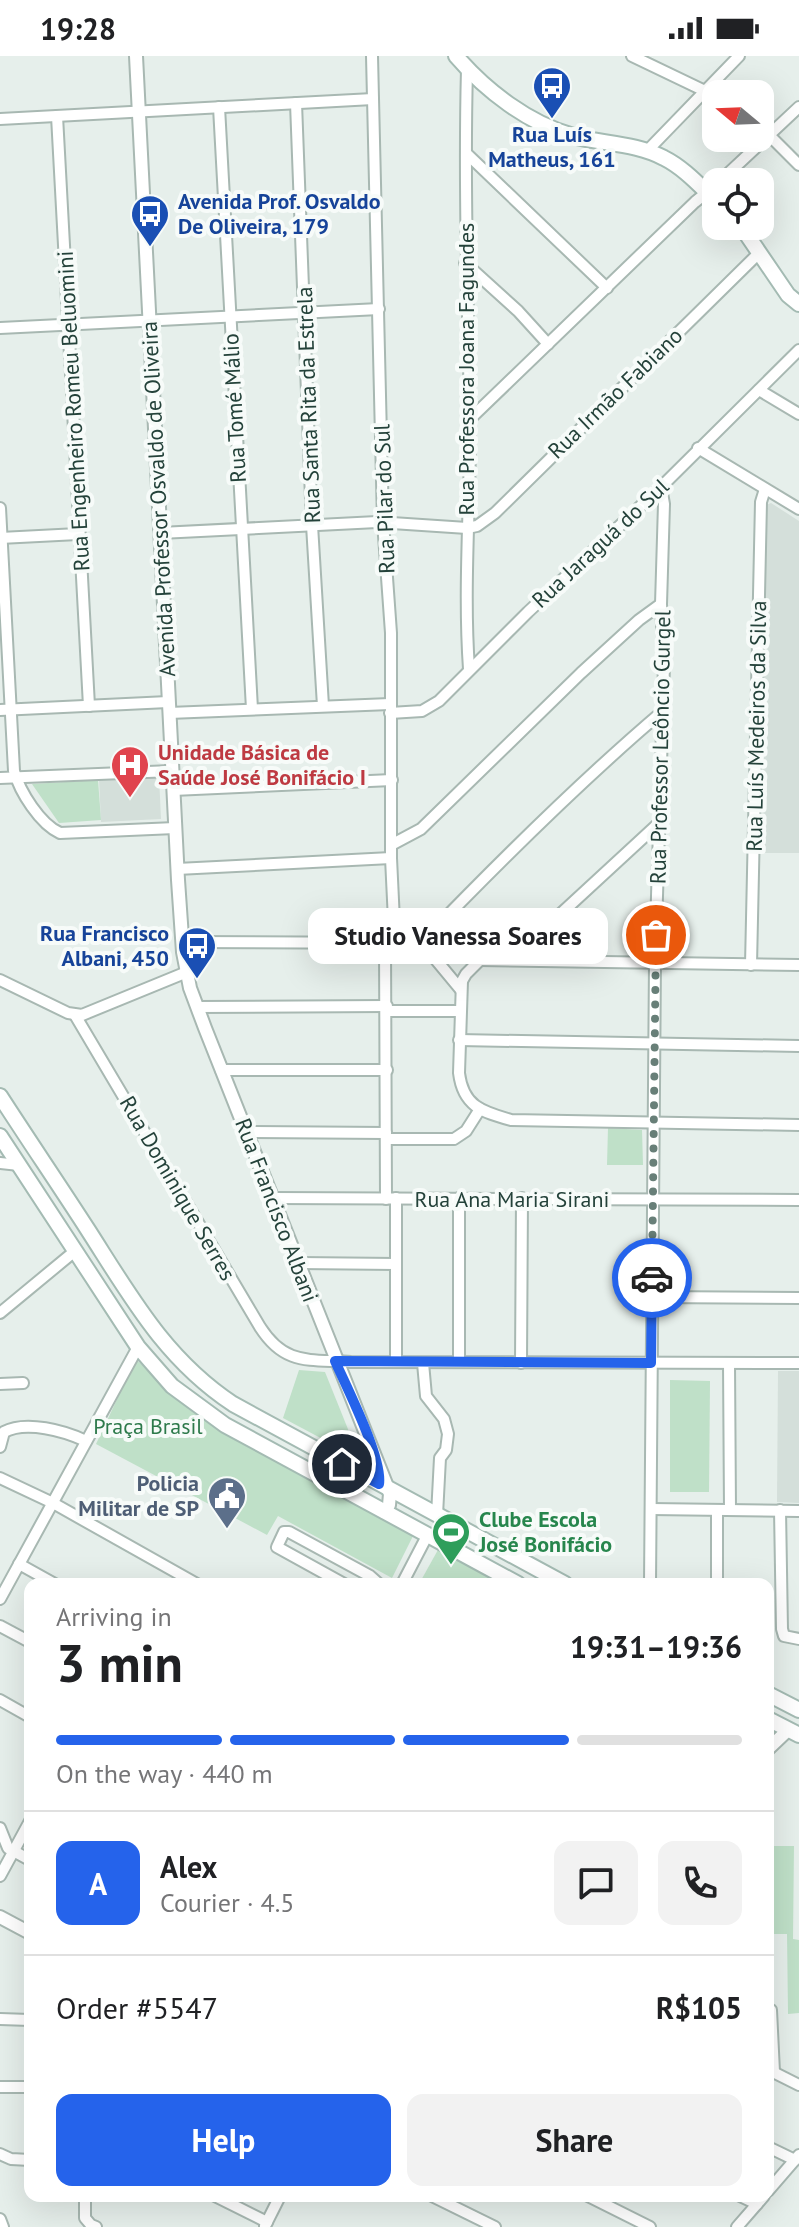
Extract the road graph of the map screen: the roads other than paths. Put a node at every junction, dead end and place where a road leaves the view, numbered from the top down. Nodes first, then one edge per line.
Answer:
1 (136, 56) edge
2 (372, 56) edge
3 (457, 56) edge
4 (632, 56) edge
5 (739, 56) edge
6 (467, 69) junction
7 (716, 80) edge
8 (702, 90) edge
9 (702, 94) edge
10 (373, 99) junction
11 (296, 103) junction
12 (219, 107) junction
13 (799, 107) edge
14 (138, 112) junction
15 (57, 116) junction
16 (0, 119) edge
17 (774, 132) edge
18 (774, 140) edge
19 (647, 151) junction
20 (754, 152) edge
21 (466, 153) junction
22 (799, 165) edge
23 (737, 168) edge
24 (702, 182) edge
25 (702, 198) edge
26 (751, 240) edge
27 (760, 252) junction
28 (465, 263) junction
29 (607, 288) junction
30 (799, 304) edge
31 (379, 309) junction
32 (304, 313) junction
33 (229, 316) junction
34 (149, 320) junction
35 (69, 325) junction
36 (0, 328) edge
37 (548, 344) junction
38 (799, 350) edge
39 (759, 390) junction
40 (799, 414) edge
41 (470, 419) junction
42 (698, 448) junction
43 (661, 487) junction
44 (765, 489) junction
45 (0, 508) edge
46 (799, 509) edge
47 (383, 522) junction
48 (312, 525) junction
49 (467, 528) junction
50 (241, 529) junction
51 (160, 533) junction
52 (78, 534) junction
53 (1, 538) edge
54 (661, 604) junction
55 (469, 669) junction
56 (89, 706) junction
57 (323, 706) junction
58 (168, 708) junction
59 (12, 709) junction
60 (252, 709) junction
61 (390, 709) junction
62 (0, 710) edge
63 (663, 711) junction
64 (172, 771) junction
65 (0, 778) edge
66 (16, 778) junction
67 (392, 780) junction
68 (173, 790) junction
69 (658, 824) junction
70 (175, 828) junction
71 (391, 845) junction
72 (391, 858) junction
73 (177, 869) junction
74 (542, 931) junction
75 (183, 942) junction
76 (390, 943) junction
77 (423, 947) junction
78 (477, 959) junction
79 (518, 960) junction
80 (550, 961) junction
81 (655, 962) junction
82 (751, 965) junction
83 (799, 965) edge
84 (187, 972) junction
85 (0, 980) edge
86 (461, 990) junction
87 (197, 1007) junction
88 (387, 1009) junction
89 (460, 1011) junction
90 (75, 1015) junction
91 (459, 1040) junction
92 (654, 1043) junction
93 (799, 1046) edge
94 (221, 1070) junction
95 (387, 1070) junction
96 (0, 1096) edge
97 (480, 1109) junction
98 (653, 1122) junction
99 (799, 1125) edge
100 (246, 1132) junction
101 (0, 1136) edge
102 (386, 1136) junction
103 (0, 1163) edge
104 (19, 1165) junction
105 (272, 1198) junction
106 (391, 1198) junction
107 (459, 1198) junction
108 (522, 1198) junction
109 (652, 1199) junction
110 (799, 1200) edge
111 (75, 1251) junction
112 (102, 1252) junction
113 (298, 1263) junction
114 (396, 1264) junction
115 (652, 1297) junction
116 (799, 1298) edge
117 (0, 1313) edge
118 (138, 1347) junction
119 (335, 1361) junction
120 (396, 1362) junction
121 (459, 1362) junction
122 (423, 1363) junction
123 (521, 1363) junction
124 (651, 1363) junction
125 (729, 1363) junction
126 (799, 1363) edge
127 (23, 1383) dead end
128 (0, 1384) edge
129 (86, 1441) junction
130 (0, 1447) edge
131 (0, 1478) edge
132 (382, 1482) junction
133 (53, 1503) junction
134 (651, 1509) junction
135 (717, 1510) junction
136 (730, 1510) junction
137 (780, 1510) junction
138 (382, 1511) junction
139 (799, 1511) edge
140 (433, 1513) junction
141 (451, 1523) junction
142 (434, 1539) junction
143 (19, 1564) junction
144 (44, 1578) edge
145 (186, 1578) edge
146 (333, 1578) edge
147 (372, 1578) edge
148 (406, 1578) edge
149 (507, 1578) edge
150 (554, 1578) edge
151 (650, 1578) edge
152 (717, 1578) edge
153 (0, 1599) edge
154 (774, 1608) edge
155 (781, 1609) junction
156 (0, 1626) edge
157 (796, 1638) edge
158 (24, 1639) edge
159 (774, 1697) edge
160 (0, 1700) edge
161 (799, 1710) edge
162 (24, 1714) edge
163 (774, 1721) edge
164 (795, 1730) edge
165 (774, 1745) edge
166 (0, 1828) edge
167 (24, 1832) edge
168 (14, 1851) junction
169 (24, 1857) edge
170 (0, 1876) edge
171 (0, 1917) edge
172 (24, 1930) edge
173 (0, 2019) edge
174 (24, 2020) edge
175 (774, 2072) edge
176 (799, 2085) edge
177 (0, 2087) edge
178 (24, 2087) edge
179 (774, 2149) edge
180 (0, 2154) edge
181 (797, 2158) edge
182 (24, 2160) edge
183 (774, 2184) edge
184 (85, 2202) edge
185 (226, 2202) edge
186 (277, 2202) edge
187 (444, 2202) edge
188 (600, 2202) edge
189 (758, 2202) edge
190 (0, 2219) edge
191 (266, 2224) edge
192 (3, 2227) edge
193 (96, 2227) edge
194 (495, 2227) edge
195 (650, 2227) edge
196 (737, 2227) edge

1 - 14 street, Avenida Professor Osvaldo de Oliveira
2 - 10 street, Rua Pilar do Sul
3 - 6 main road
4 - 8 street
5 - 7 street
6 - 19 main road
6 - 21 street, Rua Professora Joana Fagundes
9 - 19 street
10 - 11 street
10 - 31 street, Rua Pilar do Sul
11 - 12 street
11 - 32 street, Rua Santa Rita da Estrela
12 - 14 street
12 - 33 street, Rua Tomé Málio
13 - 17 street
14 - 15 street
14 - 34 street, Avenida Professor Osvaldo de Oliveira
15 - 16 street
15 - 35 street, Rua Engenheiro Romeu Beluomini
18 - 22 street
19 - 24 main road
20 - 23 street
21 - 28 street, Rua Professora Joana Fagundes
21 - 29 street
25 - 29 street
26 - 27 main road
27 - 30 main road
27 - 49 street, Rua Irmão Fabiano
28 - 37 street
28 - 41 street, Rua Professora Joana Fagundes
29 - 37 street
31 - 32 street
31 - 47 street, Rua Pilar do Sul
32 - 33 street
32 - 48 street, Rua Santa Rita da Estrela
33 - 34 street
33 - 50 street, Rua Tomé Málio
34 - 35 street
34 - 51 street, Avenida Professor Osvaldo de Oliveira
35 - 36 street
35 - 52 street, Rua Engenheiro Romeu Beluomini
37 - 41 street
38 - 39 street, Rua Jaraguá do Sul
39 - 40 street
39 - 42 street, Rua Jaraguá do Sul
41 - 49 street, Rua Professora Joana Fagundes
42 - 43 street, Rua Jaraguá do Sul
42 - 44 street
43 - 54 street, Rua Professor Leôncio Gurgel
43 - 55 street, Rua Jaraguá do Sul
44 - 46 street
44 - 82 street, Rua Luís Medeiros da Silva
45 - 53 street
47 - 48 street
47 - 49 street
47 - 61 street, Rua Pilar do Sul
48 - 50 street
48 - 57 street, Rua Santa Rita da Estrela
49 - 55 street, Rua Professora Joana Fagundes
50 - 51 street
50 - 60 street, Rua Tomé Málio
51 - 58 street, Avenida Professor Osvaldo de Oliveira
52 - 53 street
52 - 56 street, Rua Engenheiro Romeu Beluomini
53 - 59 street
54 - 63 street, Rua Professor Leôncio Gurgel
54 - 71 street
55 - 61 street, Rua Jaraguá do Sul
56 - 58 street, Rua Jaraguá do Sul
56 - 59 street, Rua Jaraguá do Sul
57 - 60 street, Rua Jaraguá do Sul
57 - 61 street, Rua Jaraguá do Sul
58 - 60 street, Rua Jaraguá do Sul
58 - 64 street, Avenida Professor Osvaldo de Oliveira
59 - 62 street, Rua Jaraguá do Sul
59 - 66 street
61 - 67 street, Rua Pilar do Sul
63 - 69 street, Rua Professor Leôncio Gurgel
63 - 77 street
64 - 66 street
64 - 68 street, Avenida Professor Osvaldo de Oliveira
65 - 66 street
66 - 70 street
67 - 68 street
67 - 71 street, Rua Pilar do Sul
68 - 70 street, Avenida Professor Osvaldo de Oliveira
69 - 74 street
69 - 81 street, Rua Professor Leôncio Gurgel
70 - 73 street, Avenida Professor Osvaldo de Oliveira
71 - 72 street, Rua Pilar do Sul
72 - 73 street
72 - 76 street, Rua Pilar do Sul
73 - 75 street, Avenida Professor Osvaldo de Oliveira
74 - 79 street
74 - 80 street
75 - 76 street
75 - 84 street, Rua Francisco Albani
76 - 77 street
76 - 88 street, Rua Pilar do Sul
77 - 78 street
77 - 86 street
78 - 79 street
78 - 86 street
79 - 80 street
80 - 81 street
81 - 82 street
81 - 92 street, Rua Professor Leôncio Gurgel
82 - 83 street
84 - 87 street, Rua Francisco Albani
84 - 90 street
85 - 90 street
86 - 89 street
87 - 88 street
87 - 94 street, Rua Francisco Albani
88 - 89 street
88 - 95 street, Rua Pilar do Sul
89 - 91 street
90 - 119 street, Rua Dominique Serres
91 - 92 street
91 - 97 street
92 - 93 street
92 - 98 street, Rua Professor Leôncio Gurgel
94 - 95 street
94 - 100 street, Rua Francisco Albani
95 - 102 street, Rua Pilar do Sul
96 - 112 main road
97 - 98 street
97 - 102 street
98 - 99 street
98 - 109 street, Rua Professor Leôncio Gurgel
100 - 102 street
100 - 105 street, Rua Francisco Albani
101 - 104 main road
102 - 106 street, Rua Pilar do Sul
103 - 104 street
104 - 111 main road
105 - 106 street, Rua Ana Maria Sirani
105 - 113 street, Rua Francisco Albani
106 - 107 street, Rua Ana Maria Sirani
106 - 114 street, Rua Pilar do Sul
107 - 108 street, Rua Ana Maria Sirani
107 - 121 street
108 - 109 street, Rua Ana Maria Sirani
108 - 123 street
109 - 110 street, Rua Ana Maria Sirani
109 - 115 street, Rua Professor Leôncio Gurgel
111 - 112 main road
111 - 117 street
111 - 118 main road
112 - 132 main road
113 - 114 street
113 - 119 street, Rua Francisco Albani
114 - 120 street, Rua Pilar do Sul
115 - 116 street
115 - 124 street, Rua Professor Leôncio Gurgel
118 - 129 street
118 - 138 main road
119 - 120 street
119 - 132 street, Rua Francisco Albani
120 - 122 street
121 - 122 street
121 - 123 street
122 - 140 street
123 - 124 street
124 - 125 street
124 - 134 street, Rua Professor Leôncio Gurgel
125 - 126 street
125 - 136 street
127 - 128 street
129 - 130 street
129 - 133 street
131 - 133 street
132 - 138 street, Rua Francisco Albani
132 - 140 main road
133 - 143 street
133 - 145 street
134 - 135 street
134 - 151 street, Rua Professor Leôncio Gurgel
135 - 136 street
135 - 152 street
136 - 137 street
137 - 139 street
137 - 155 street
138 - 142 main road
140 - 141 main road
140 - 142 main road
141 - 142 main road
141 - 150 main road
142 - 148 street
142 - 149 main road
143 - 144 street
143 - 153 street
146 - 147 street
154 - 155 street
155 - 157 street
156 - 158 street
159 - 161 main road
160 - 162 street
163 - 164 main road
164 - 165 street
166 - 168 street
167 - 168 street
168 - 169 street
168 - 170 street
171 - 172 street
173 - 174 street
175 - 176 street
177 - 178 street
179 - 181 street
180 - 182 street
181 - 183 street
184 - 193 street
185 - 191 street
186 - 191 street
187 - 194 street
188 - 195 street
189 - 196 street
190 - 192 street

